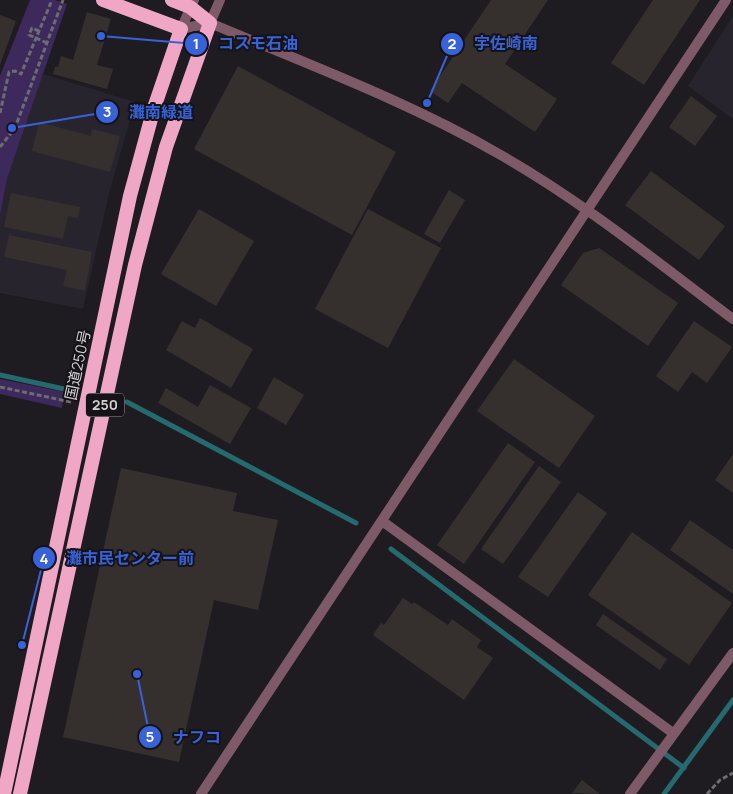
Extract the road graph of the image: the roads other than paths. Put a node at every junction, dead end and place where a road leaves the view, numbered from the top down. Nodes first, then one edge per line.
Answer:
1 (103, 0) edge
2 (172, 0) edge
3 (220, 0) edge
4 (726, 0) edge
5 (192, 4) edge
6 (210, 23) junction
7 (181, 29) junction
8 (587, 210) junction
9 (733, 319) edge
10 (382, 521) junction
11 (733, 653) edge
12 (673, 733) junction
13 (3, 791) edge
14 (21, 794) edge
15 (201, 794) edge
16 (630, 794) edge

1 - 7 highway
2 - 5 highway
3 - 6 street
4 - 8 street
5 - 6 highway
5 - 7 street
6 - 7 street
6 - 8 street
6 - 14 highway, 250
7 - 13 highway, 国道250号 / 250
8 - 9 street
8 - 10 street
10 - 12 street
10 - 15 street
11 - 12 street
12 - 16 street
13 - 14 street

